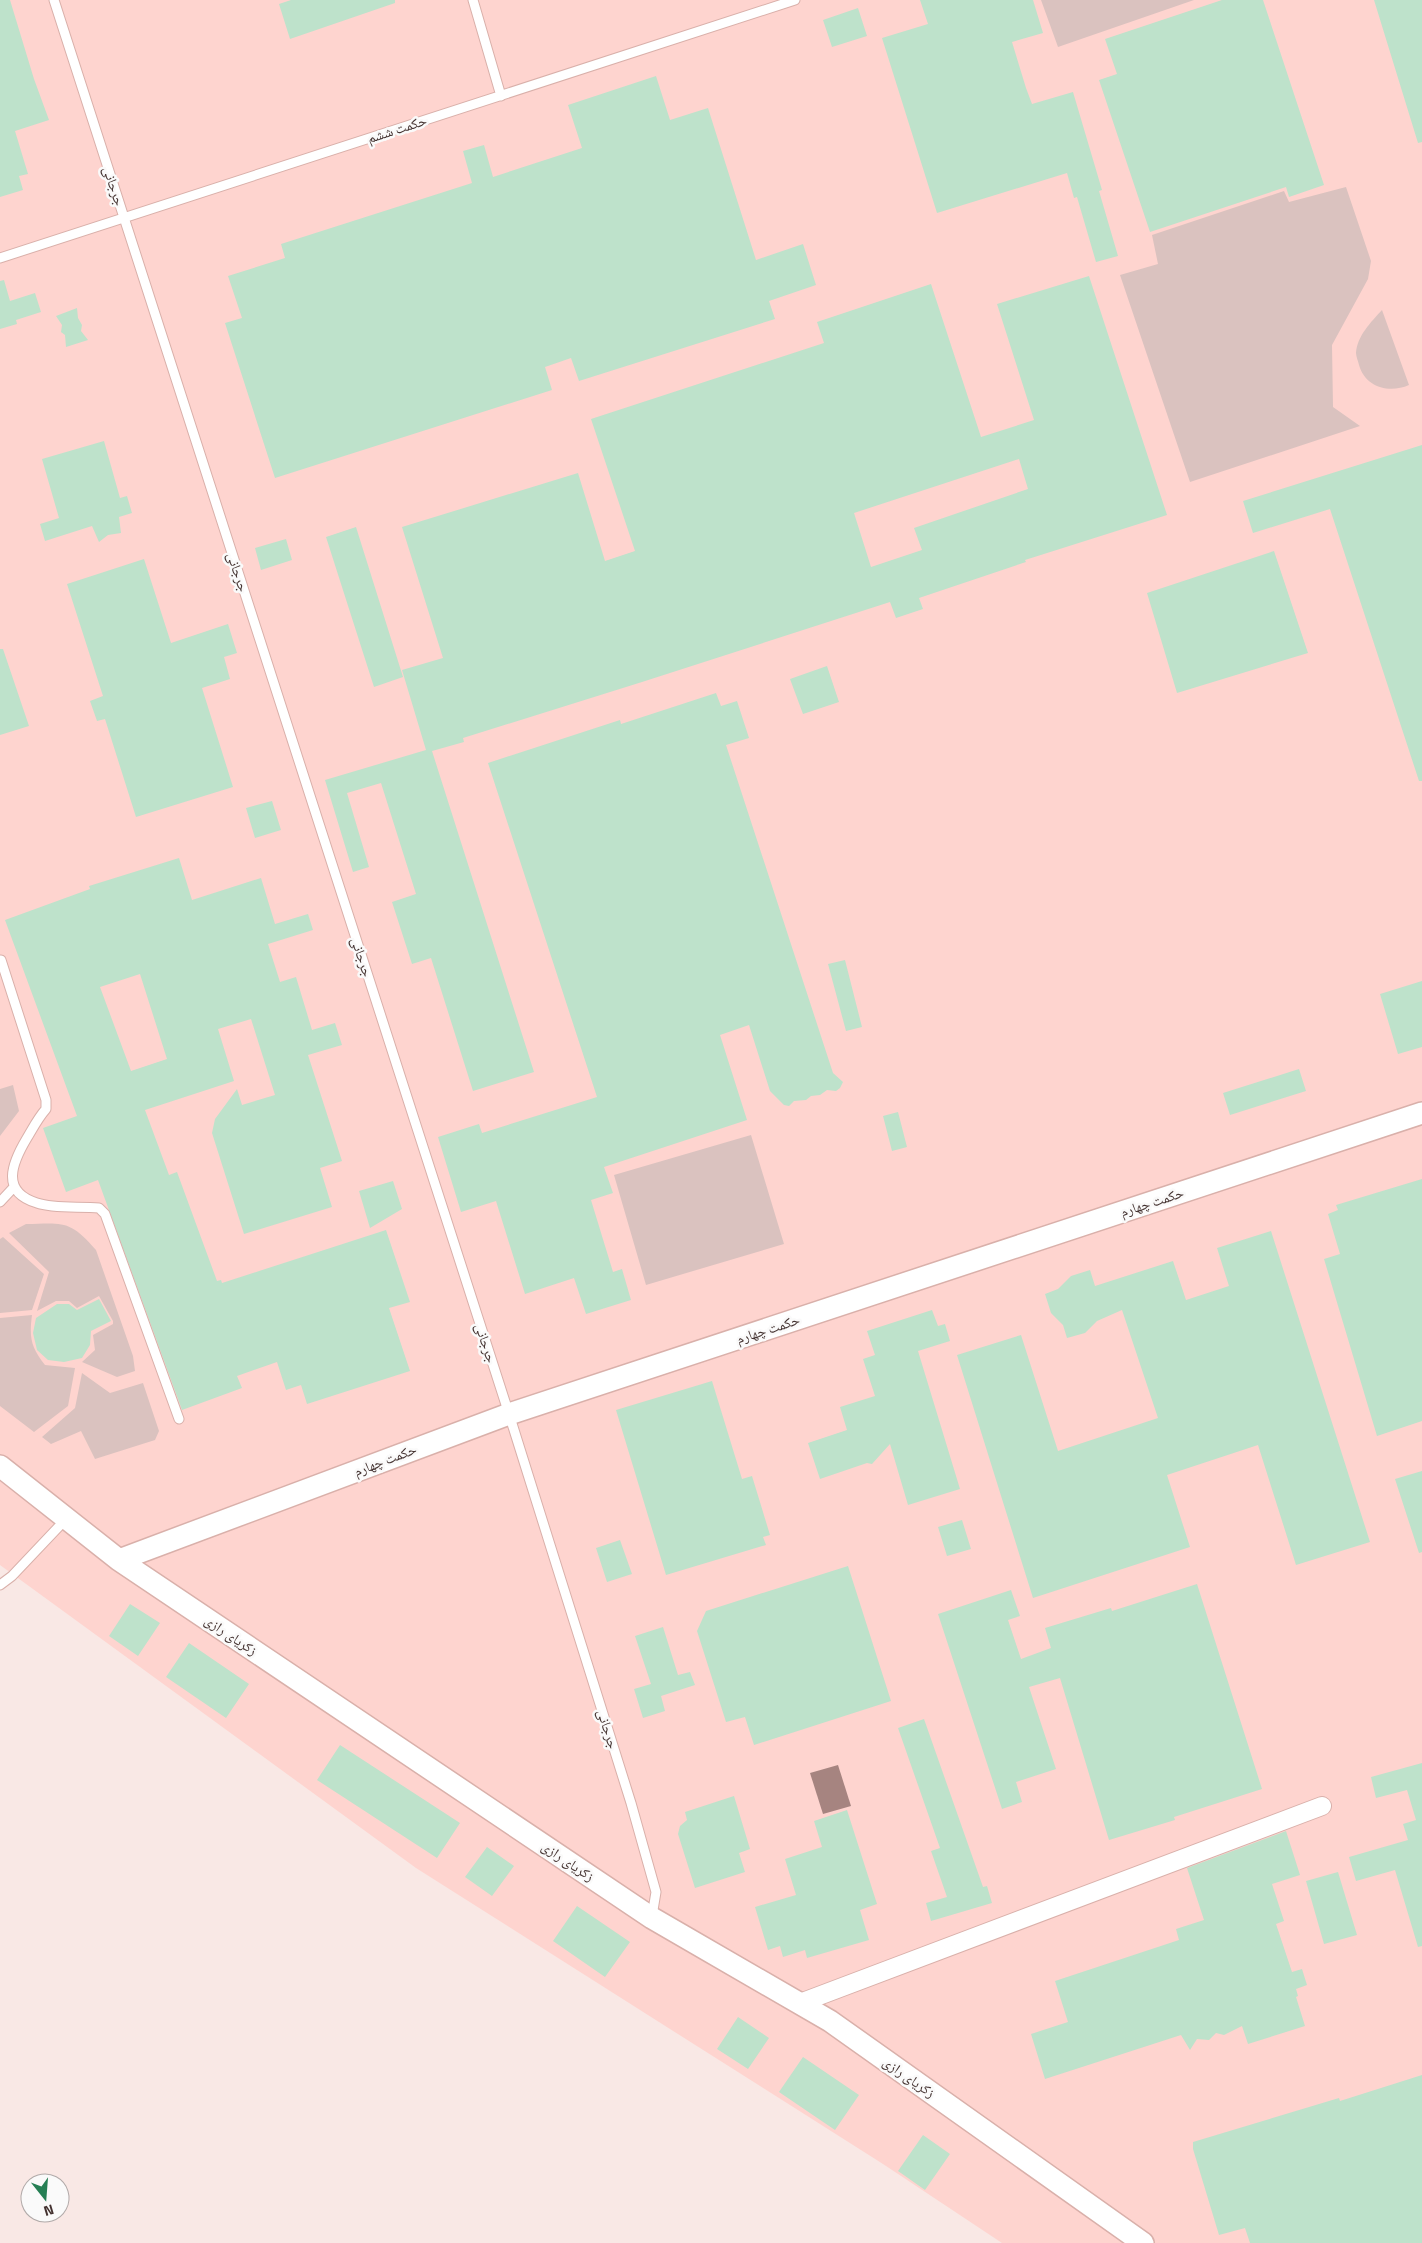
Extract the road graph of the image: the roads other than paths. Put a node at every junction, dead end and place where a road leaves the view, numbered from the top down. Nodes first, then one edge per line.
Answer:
1 (54, 0) edge
2 (473, 0) edge
3 (795, 0) edge
4 (501, 96) junction
5 (125, 218) junction
6 (0, 258) edge
7 (1, 960) edge
8 (1422, 1113) edge
9 (14, 1187) junction
10 (0, 1191) edge
11 (0, 1202) edge
12 (509, 1414) junction
13 (179, 1419) dead end
14 (0, 1466) edge
15 (66, 1518) junction
16 (119, 1560) junction
17 (0, 1585) edge
18 (1322, 1806) dead end
19 (652, 1918) junction
20 (800, 2003) junction
21 (1143, 2243) edge

1 - 5 lane, جرجانی
2 - 4 lane
3 - 4 lane, حکمت ششم
4 - 5 lane, حکمت ششم
5 - 6 lane, حکمت ششم
5 - 12 lane, جرجانی
7 - 9 lane
8 - 12 street, حکمت چهارم
9 - 10 lane
9 - 11 lane
9 - 13 lane
12 - 16 street, حکمت چهارم
12 - 19 lane, جرجانی
14 - 15 street, زکریای رازی
15 - 16 street, زکریای رازی
15 - 17 lane
16 - 19 street, زکریای رازی
18 - 20 street
19 - 20 street, زکریای رازی
20 - 21 street, زکریای رازی

